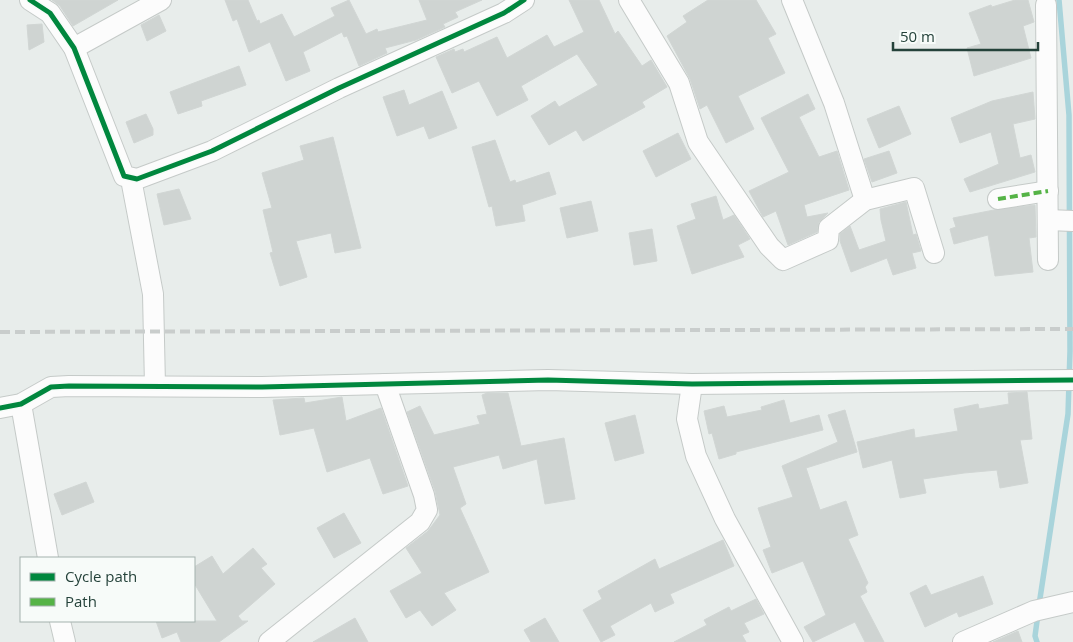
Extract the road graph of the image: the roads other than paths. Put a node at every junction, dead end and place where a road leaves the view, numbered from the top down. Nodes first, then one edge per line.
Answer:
1 (30, 0) edge
2 (161, 0) edge
3 (524, 0) edge
4 (629, 0) edge
5 (792, 0) edge
6 (1046, 5) dead end
7 (74, 48) junction
8 (131, 179) junction
9 (1048, 191) junction
10 (998, 199) dead end
11 (865, 200) junction
12 (1061, 220) edge
13 (934, 253) dead end
14 (1048, 260) dead end
15 (1065, 380) edge
16 (385, 384) junction
17 (692, 384) junction
18 (155, 386) junction
19 (21, 404) junction
20 (0, 408) edge
21 (48, 557) edge
22 (1067, 603) edge
23 (60, 622) edge
24 (65, 642) edge
25 (269, 642) edge
26 (793, 642) edge
27 (963, 642) edge

1 - 7 street
2 - 7 street
3 - 8 street
4 - 11 street
5 - 11 street
6 - 9 street
7 - 8 street
8 - 18 street
9 - 10 street
9 - 12 street
11 - 13 street
12 - 14 street
15 - 17 street
16 - 17 street
16 - 18 street
16 - 25 street
17 - 26 street
18 - 19 street
19 - 20 street
19 - 21 street
22 - 27 street
23 - 24 street

